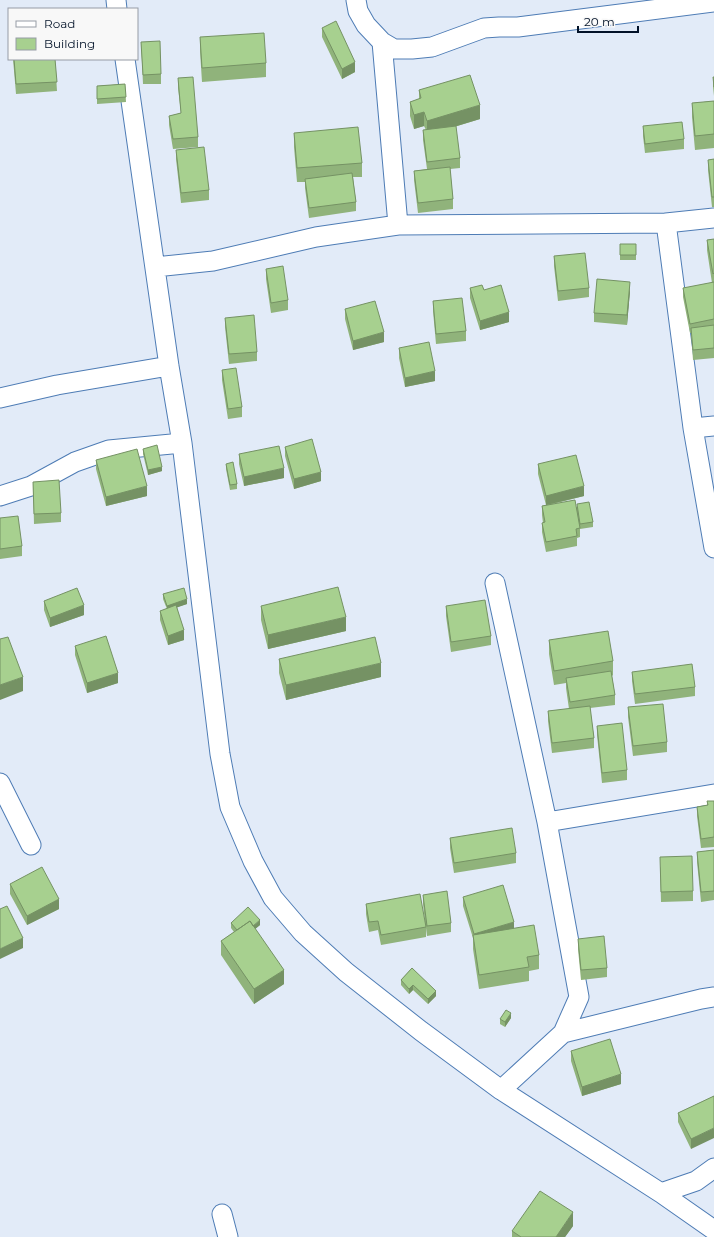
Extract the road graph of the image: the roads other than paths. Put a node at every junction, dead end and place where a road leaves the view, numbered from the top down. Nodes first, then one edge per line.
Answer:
1 (356, 0) edge
2 (714, 2) edge
3 (382, 42) junction
4 (125, 60) edge
5 (714, 218) edge
6 (666, 223) junction
7 (398, 226) junction
8 (155, 267) junction
9 (169, 366) junction
10 (0, 398) edge
11 (714, 426) edge
12 (693, 428) junction
13 (182, 443) junction
14 (0, 496) edge
15 (714, 548) edge
16 (495, 583) dead end
17 (0, 783) edge
18 (714, 794) edge
19 (546, 822) junction
20 (30, 845) dead end
21 (714, 997) edge
22 (563, 1033) junction
23 (501, 1090) junction
24 (714, 1168) edge
25 (660, 1193) junction
26 (222, 1214) dead end
27 (714, 1230) edge
28 (228, 1237) edge

1 - 3 street
2 - 3 street
3 - 7 street
4 - 8 street
5 - 6 street
6 - 7 street
6 - 12 street
7 - 8 street
8 - 9 street
9 - 10 street
9 - 13 street
11 - 12 street
12 - 15 street
13 - 14 street
13 - 23 street
16 - 19 street
17 - 20 street
18 - 19 street
19 - 22 street
21 - 22 street
22 - 23 street
23 - 25 street
24 - 25 street
25 - 27 street
26 - 28 street

